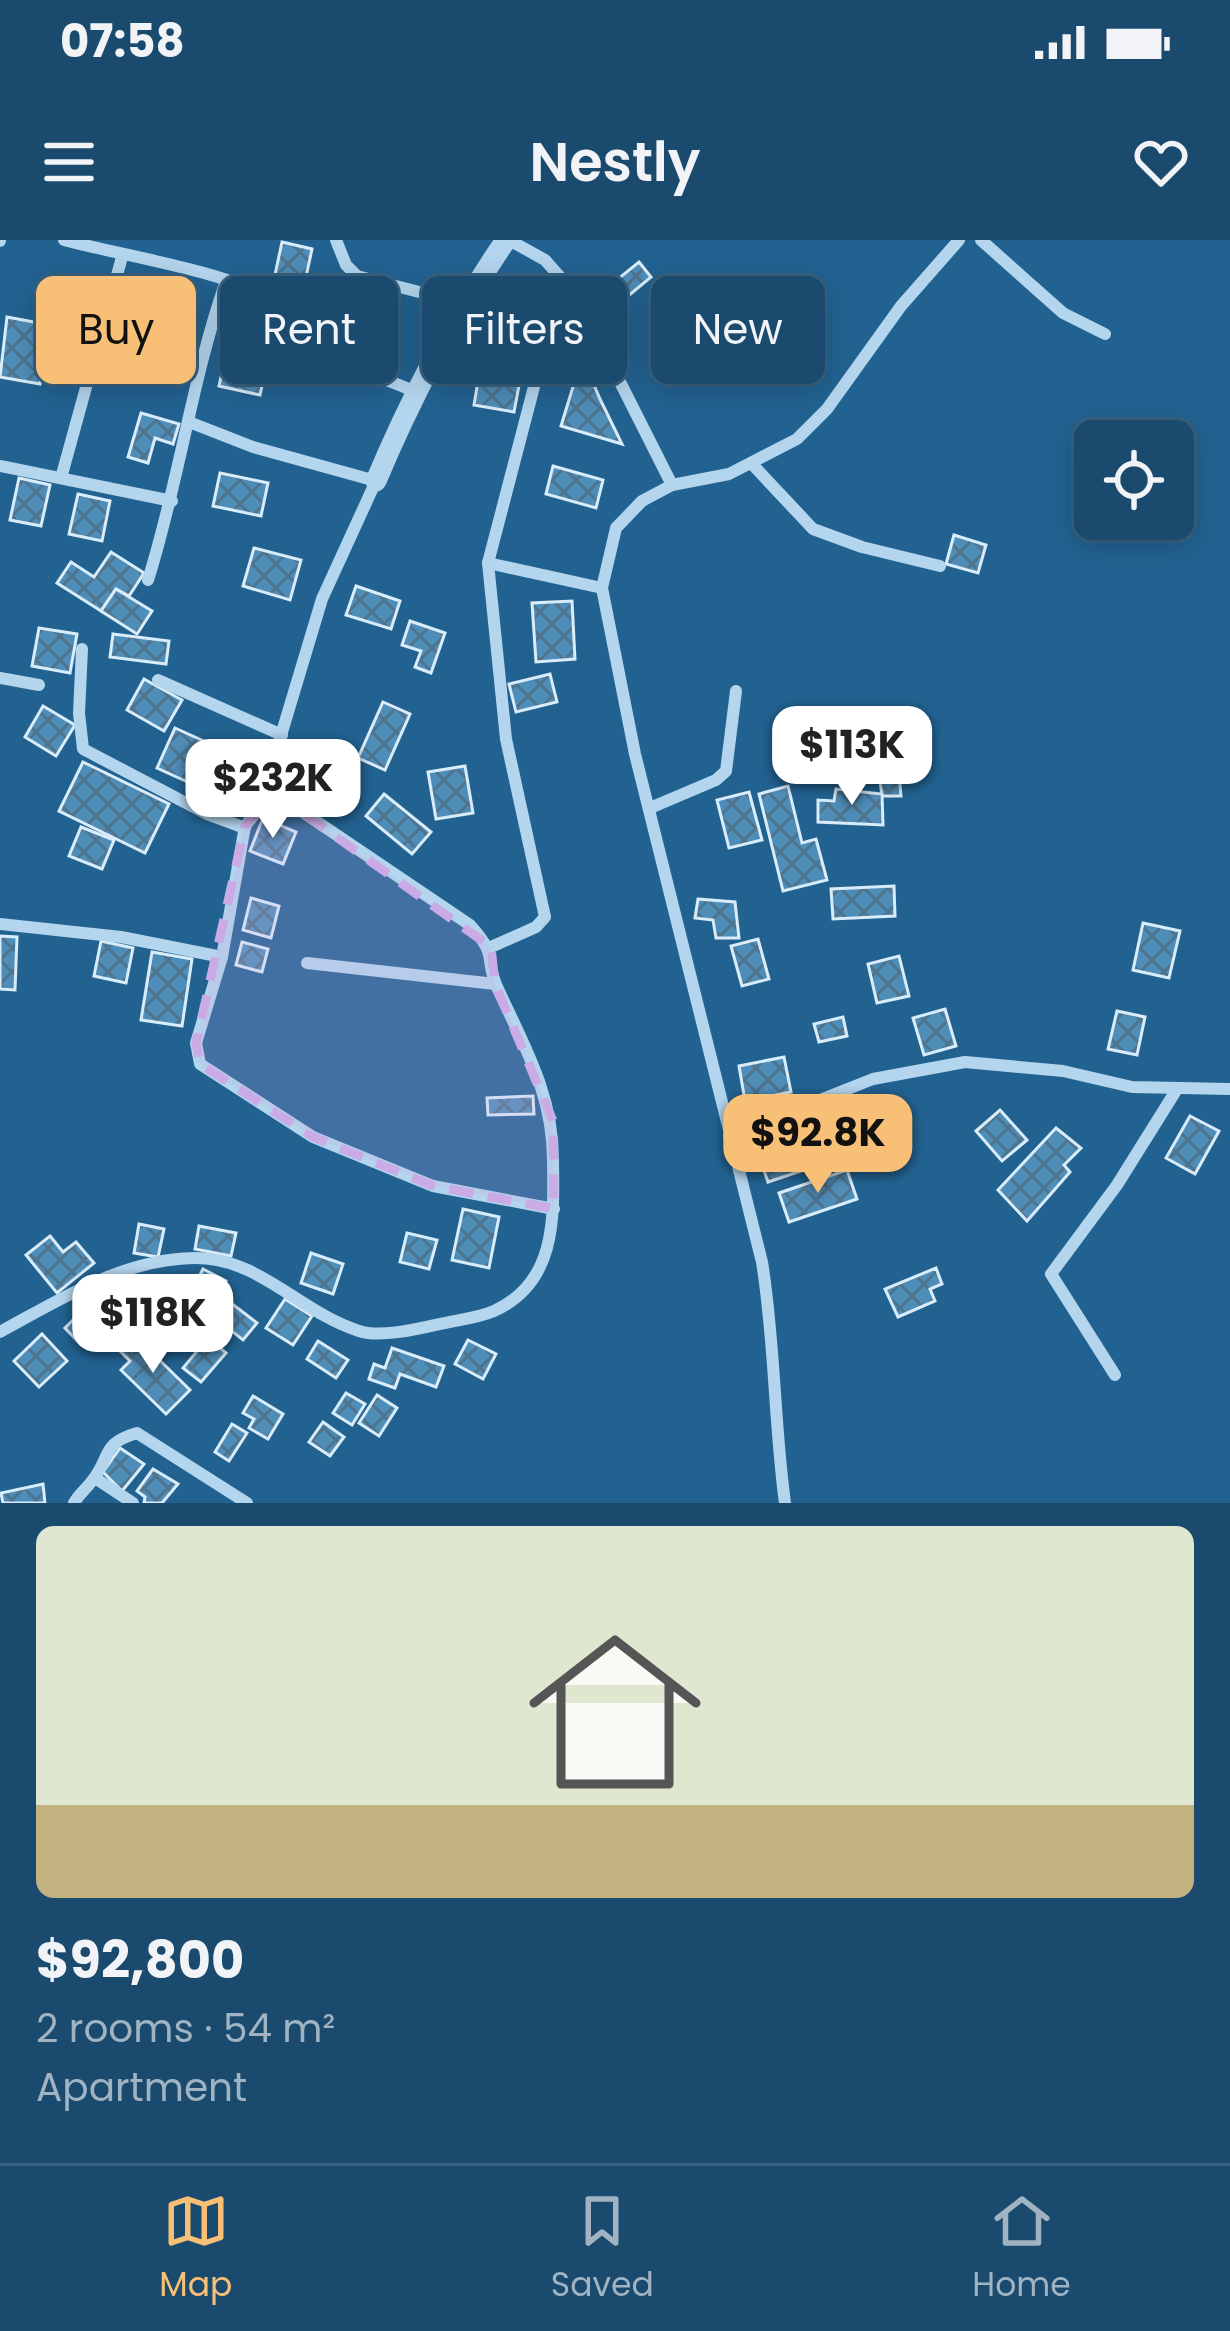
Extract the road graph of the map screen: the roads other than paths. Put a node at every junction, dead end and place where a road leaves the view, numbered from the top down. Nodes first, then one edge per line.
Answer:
1 (64, 240) edge
2 (336, 240) edge
3 (507, 240) edge
4 (959, 240) edge
5 (981, 240) edge
6 (122, 256) junction
7 (481, 276) edge
8 (559, 276) edge
9 (220, 279) edge
10 (422, 293) edge
11 (220, 297) edge
12 (1105, 334) dead end
13 (422, 376) edge
14 (394, 384) edge
15 (535, 384) edge
16 (621, 384) edge
17 (413, 392) junction
18 (189, 422) junction
19 (751, 463) junction
20 (0, 466) edge
21 (61, 478) junction
22 (376, 481) junction
23 (672, 485) junction
24 (172, 501) junction
25 (488, 563) junction
26 (940, 566) dead end
27 (148, 580) dead end
28 (602, 588) junction
29 (82, 649) dead end
30 (0, 678) edge
31 (158, 680) dead end
32 (39, 685) dead end
33 (736, 691) dead end
34 (282, 735) junction
35 (273, 792) junction
36 (650, 808) junction
37 (245, 828) junction
38 (0, 924) edge
39 (491, 947) junction
40 (222, 957) junction
41 (308, 963) dead end
42 (495, 984) junction
43 (1177, 1089) junction
44 (1230, 1089) edge
45 (729, 1136) junction
46 (554, 1209) junction
47 (0, 1332) edge
48 (1114, 1375) dead end
49 (95, 1478) junction
50 (74, 1503) edge
51 (133, 1503) edge
52 (247, 1503) edge
53 (785, 1503) edge

1 - 6 street
2 - 10 street
3 - 7 street
3 - 8 street
4 - 19 street
5 - 12 street
6 - 9 street
6 - 21 street
11 - 18 street
13 - 17 street
14 - 17 street
15 - 25 street
16 - 23 street
17 - 22 street
18 - 22 street
18 - 24 street
19 - 23 street
19 - 26 street
20 - 21 street
21 - 24 street
22 - 34 street
23 - 28 street
24 - 27 street
25 - 28 street
25 - 39 street
28 - 36 street
29 - 37 street
30 - 32 street
31 - 34 street
33 - 36 street
34 - 35 street
35 - 37 street
35 - 39 street
36 - 45 street
37 - 40 street
38 - 40 street
39 - 42 street
40 - 46 street
41 - 42 street
42 - 46 street
43 - 44 street
43 - 45 street
43 - 48 street
45 - 53 street
46 - 47 street
49 - 50 street
49 - 51 street
49 - 52 street

